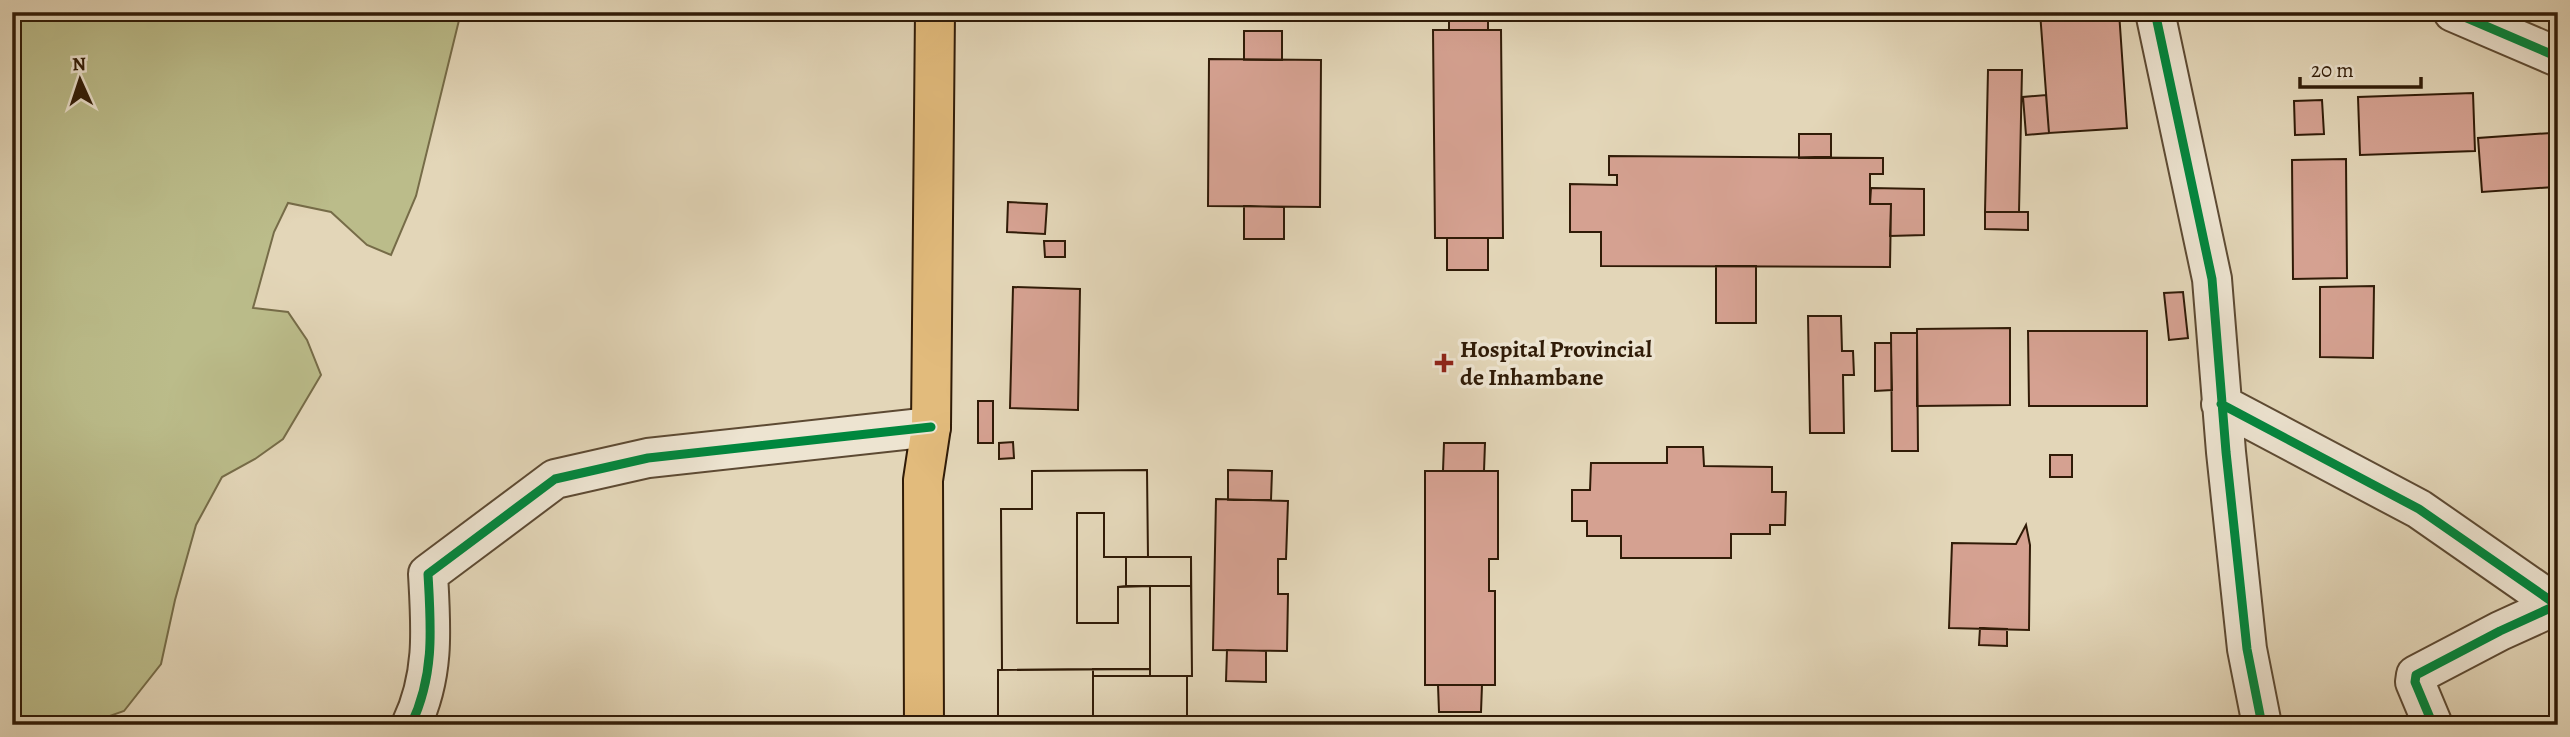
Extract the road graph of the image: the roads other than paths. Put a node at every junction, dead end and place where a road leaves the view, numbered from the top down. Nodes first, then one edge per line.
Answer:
1 (935, 12) edge
2 (2155, 12) edge
3 (2453, 12) edge
4 (2558, 57) edge
5 (2221, 404) junction
6 (931, 427) junction
7 (2557, 606) edge
8 (411, 725) edge
9 (924, 725) edge
10 (2262, 725) edge
11 (2433, 725) edge

1 - 6 main road
2 - 5 street
3 - 4 street
5 - 7 street
5 - 10 street
6 - 8 street
6 - 9 main road
7 - 11 street

